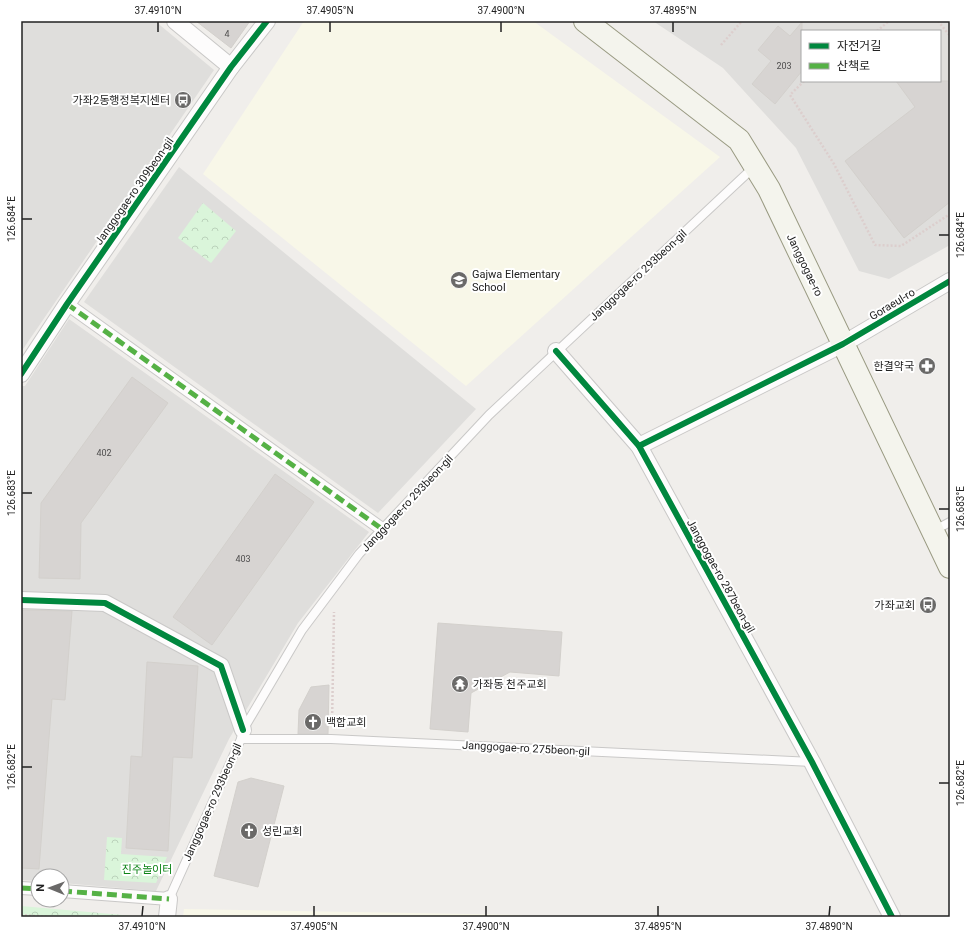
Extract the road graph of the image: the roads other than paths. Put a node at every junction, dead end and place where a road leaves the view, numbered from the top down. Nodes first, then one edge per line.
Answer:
1 (175, 21) edge
2 (267, 21) edge
3 (586, 21) edge
4 (231, 67) junction
5 (755, 166) junction
6 (950, 281) edge
7 (67, 304) junction
8 (844, 344) junction
9 (556, 351) junction
10 (21, 374) edge
11 (639, 446) junction
12 (942, 527) edge
13 (382, 529) junction
14 (950, 567) edge
15 (21, 600) edge
16 (242, 734) junction
17 (812, 762) junction
18 (70, 892) edge
19 (169, 899) junction
20 (167, 917) edge
21 (892, 917) edge

1 - 4 street
2 - 4 street, Janggogae-ro 309beon-gil
3 - 5 main road, Janggogae-ro
4 - 7 street, Janggogae-ro 309beon-gil
5 - 8 main road, Janggogae-ro
5 - 9 lane, Janggogae-ro 293beon-gil
6 - 8 street, Goraeul-ro
7 - 10 street, Janggogae-ro 309beon-gil
7 - 13 street
8 - 11 street
8 - 12 main road, Janggogae-ro
9 - 11 street, Janggogae-ro 287beon-gil
9 - 13 lane, Janggogae-ro 293beon-gil
11 - 17 street, Janggogae-ro 287beon-gil
12 - 14 main road, Janggogae-ro
13 - 16 lane, Janggogae-ro 293beon-gil
15 - 16 street
16 - 17 lane, Janggogae-ro 275beon-gil
16 - 19 lane, Janggogae-ro 293beon-gil
17 - 21 street, Janggogae-ro 287beon-gil
18 - 19 street
19 - 20 street, Janggogae-ro 293beon-gil

